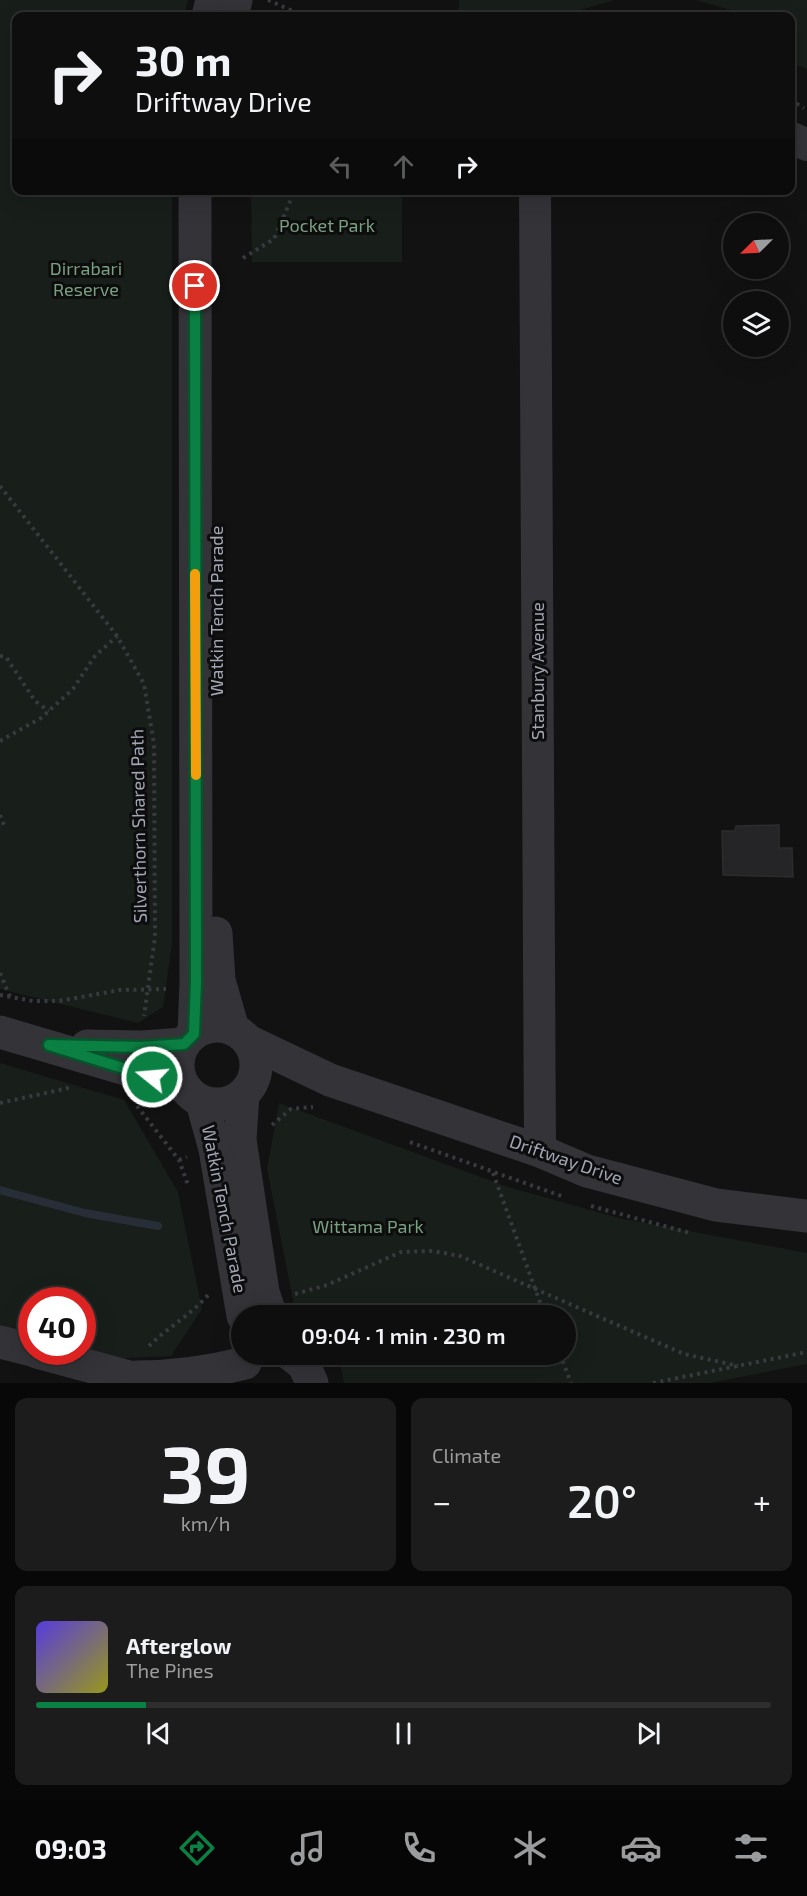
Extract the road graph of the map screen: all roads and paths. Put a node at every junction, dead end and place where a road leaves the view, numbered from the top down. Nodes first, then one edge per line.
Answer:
1 (268, 0) edge
2 (295, 12) edge
3 (195, 195) edge
4 (218, 195) edge
5 (293, 195) edge
6 (535, 195) edge
7 (243, 258) dead end
8 (0, 486) edge
9 (117, 636) junction
10 (0, 656) edge
11 (48, 711) junction
12 (0, 741) edge
13 (0, 815) edge
14 (0, 827) edge
15 (0, 973) edge
16 (176, 989) dead end
17 (147, 990) junction
18 (0, 995) edge
19 (10, 997) junction
20 (144, 1025) dead end
21 (0, 1032) edge
22 (241, 1035) junction
23 (189, 1039) junction
24 (49, 1045) junction
25 (330, 1080) junction
26 (76, 1086) dead end
27 (248, 1088) junction
28 (193, 1094) junction
29 (0, 1103) edge
30 (135, 1104) dead end
31 (540, 1151) junction
32 (493, 1173) dead end
33 (191, 1194) dead end
34 (807, 1216) edge
35 (210, 1283) dead end
36 (535, 1289) junction
37 (241, 1305) edge
38 (280, 1305) edge
39 (283, 1305) edge
40 (541, 1305) edge
41 (0, 1342) edge
42 (18, 1346) edge
43 (807, 1352) edge
44 (96, 1362) edge
45 (238, 1365) edge
46 (304, 1365) edge
47 (564, 1365) edge
48 (738, 1366) junction
49 (144, 1371) edge
50 (312, 1383) edge
51 (571, 1383) edge
52 (653, 1383) edge

1 - 2 path
3 - 23 street, Watkin Tench Parade
4 - 22 street, Watkin Tench Parade
5 - 7 path
6 - 31 street, Stanbury Avenue
8 - 9 path, Silverthorn Shared Path
9 - 11 path
9 - 17 path, Silverthorn Shared Path
10 - 11 path
11 - 12 path
13 - 14 path
15 - 19 path
16 - 17 path
17 - 19 path
17 - 20 path, Silverthorn Shared Path
18 - 19 path
21 - 24 street
22 - 23 street
22 - 25 street, Driftway Drive
22 - 27 street
23 - 24 street
23 - 28 street
24 - 28 street
25 - 27 street, Driftway Drive
25 - 31 street, Driftway Drive
26 - 29 path
27 - 28 street
27 - 38 street, Watkin Tench Parade
28 - 37 street, Watkin Tench Parade
30 - 33 path
31 - 34 street, Driftway Drive
32 - 36 path
35 - 49 path
36 - 39 path
36 - 40 path
36 - 48 path
41 - 42 street
43 - 48 path
44 - 49 street
45 - 49 street
46 - 50 street
47 - 51 path
48 - 52 path

